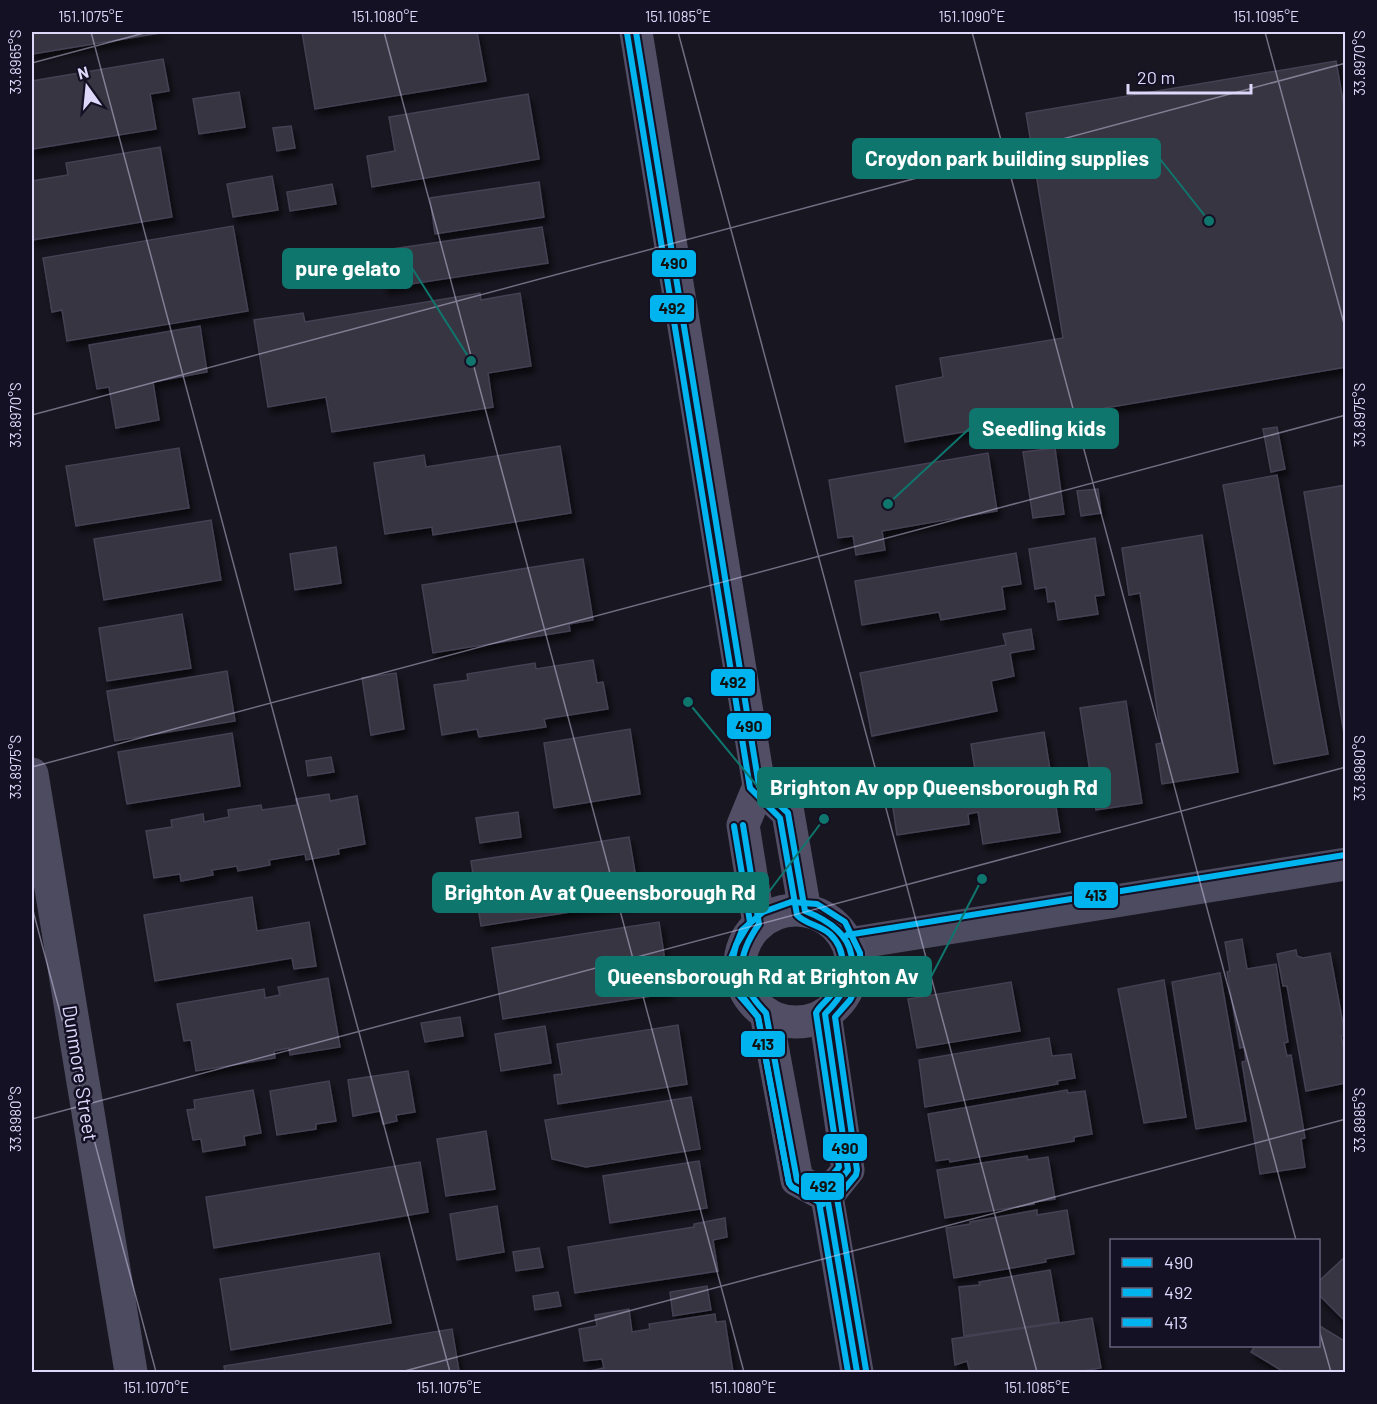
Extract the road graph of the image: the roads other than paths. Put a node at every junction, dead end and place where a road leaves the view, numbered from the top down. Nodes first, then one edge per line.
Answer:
1 (636, 32) edge
2 (32, 774) edge
3 (759, 786) junction
4 (1346, 864) edge
5 (805, 910) junction
6 (759, 924) junction
7 (848, 944) junction
8 (766, 1013) junction
9 (825, 1014) junction
10 (827, 1196) junction
11 (130, 1372) edge
12 (856, 1372) edge

1 - 3 main road
2 - 11 street, Dunmore Street
3 - 5 main road
3 - 6 main road
4 - 7 street
5 - 6 main road
5 - 7 main road
6 - 8 main road
7 - 9 main road
8 - 9 main road
8 - 10 main road
9 - 10 main road
10 - 12 main road

